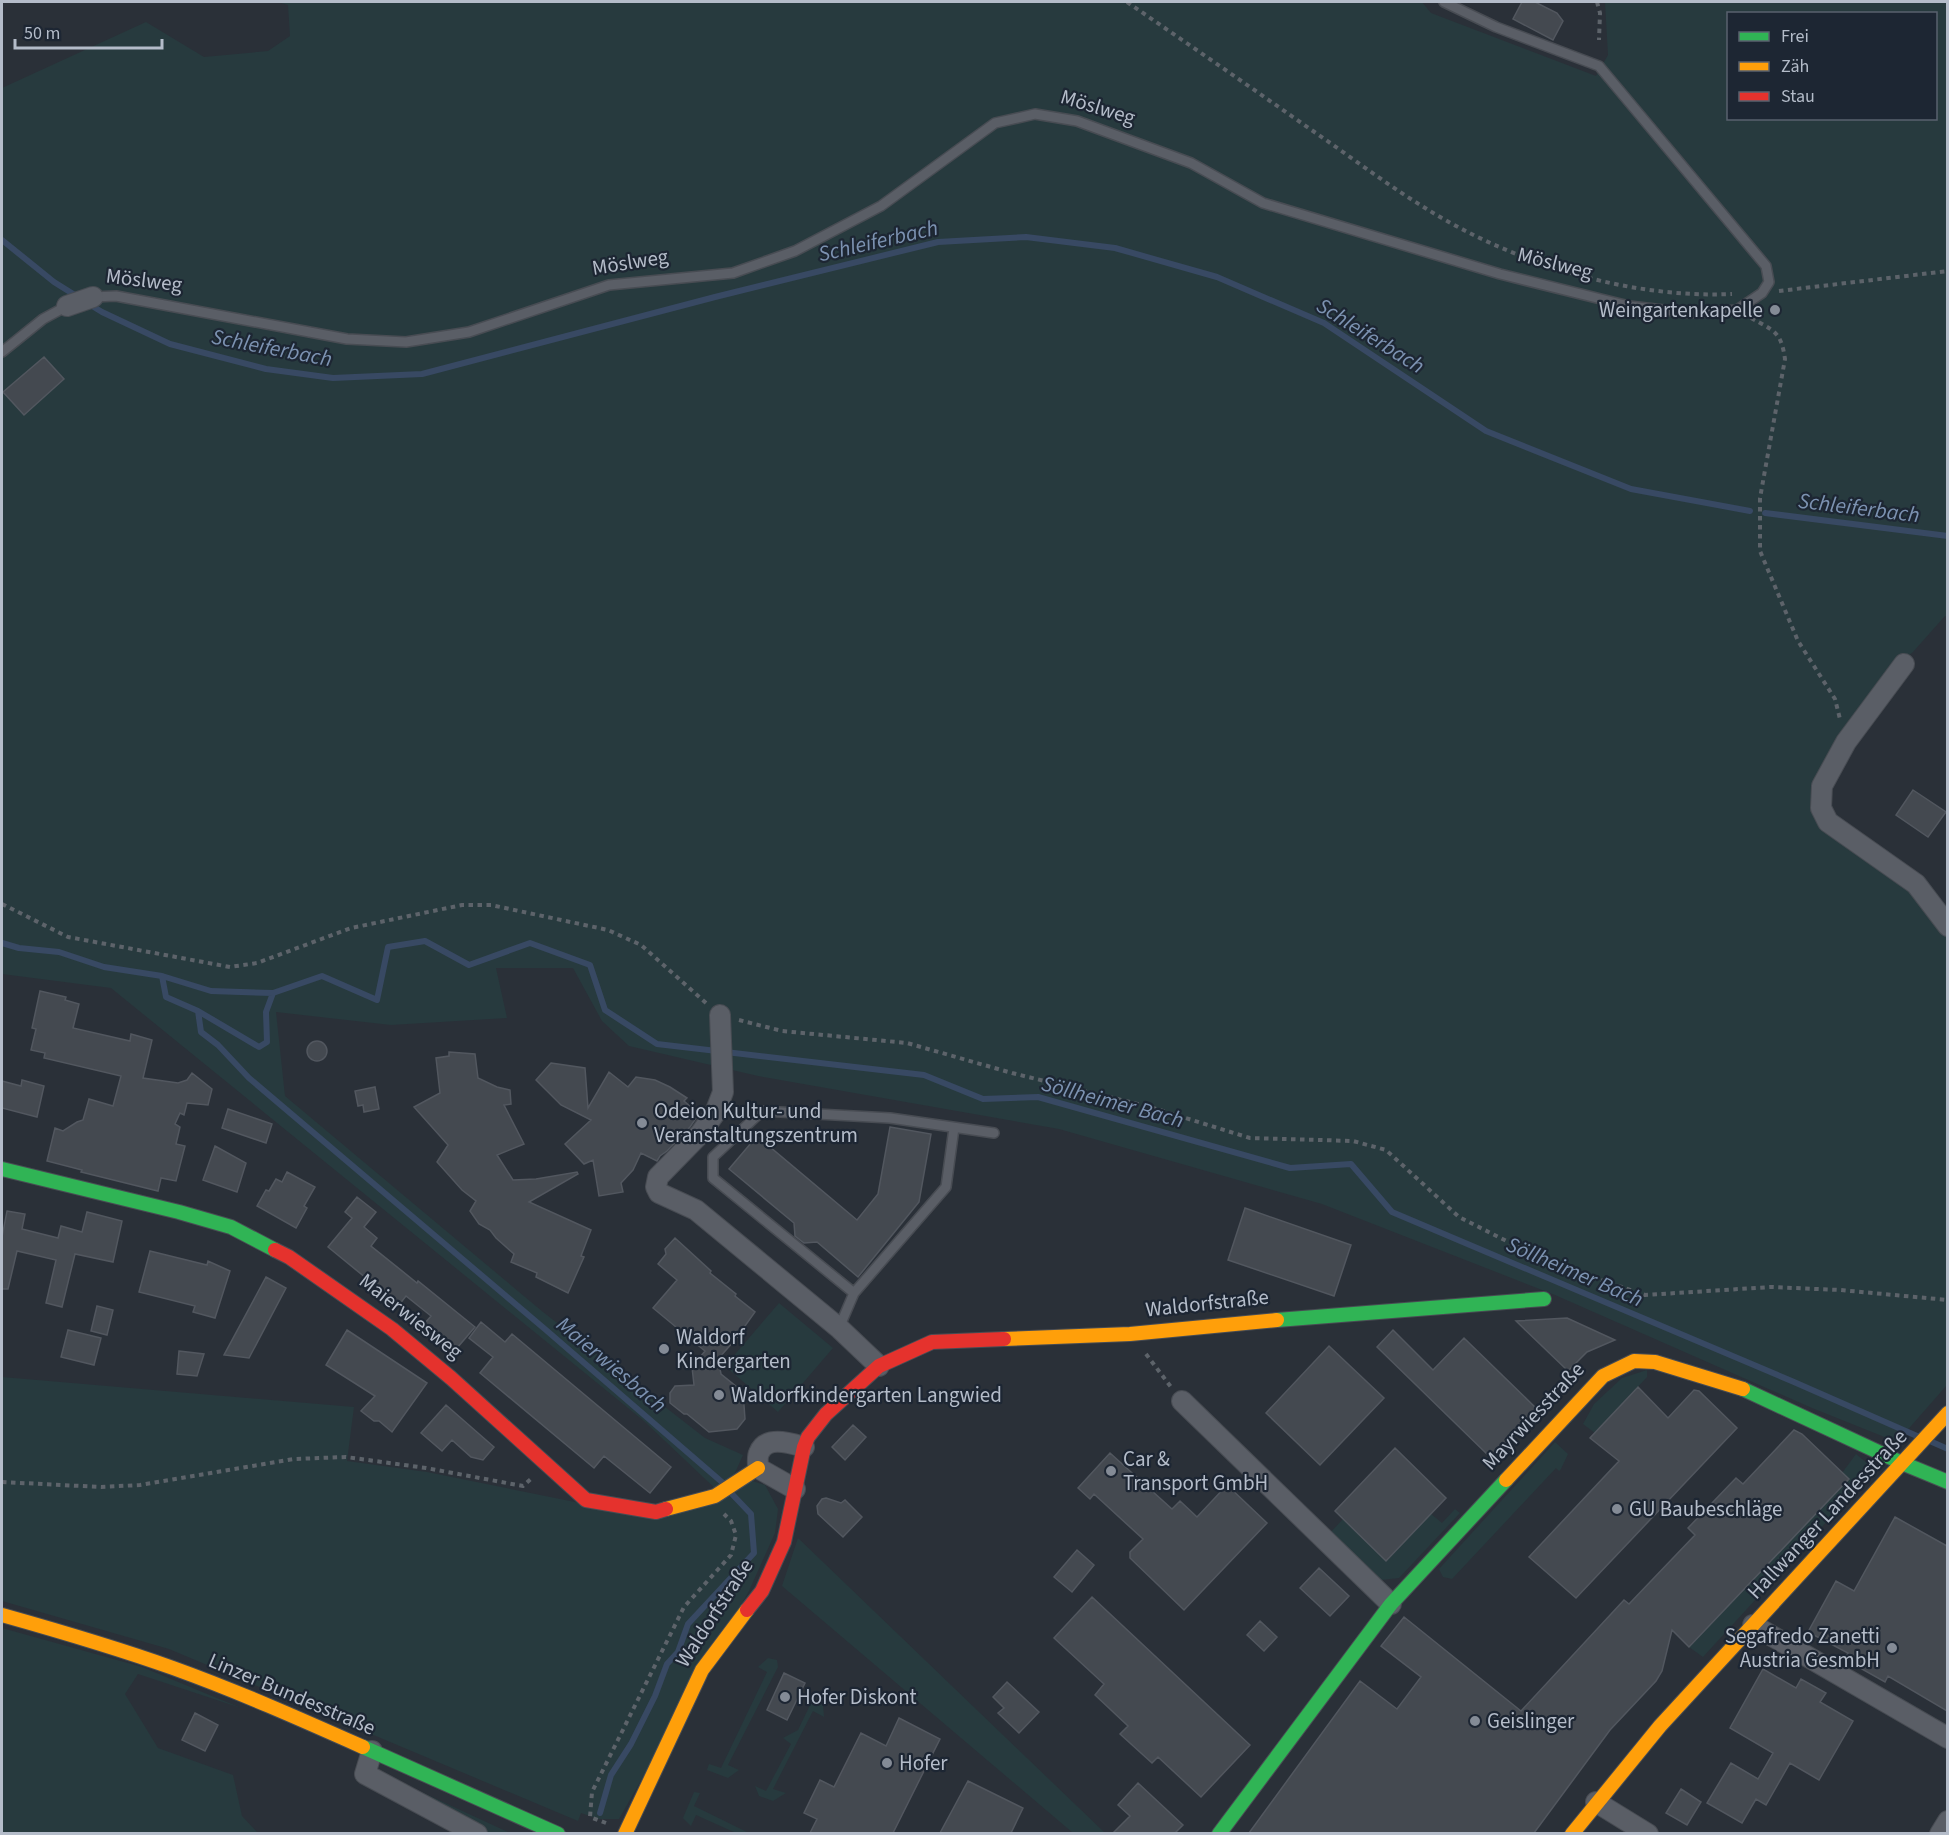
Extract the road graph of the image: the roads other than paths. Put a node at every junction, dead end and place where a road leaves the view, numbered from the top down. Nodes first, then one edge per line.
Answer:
1 (1444, 2) edge
2 (93, 297) joint
3 (67, 306) joint
4 (2, 352) edge
5 (1904, 664) dead end
6 (1947, 926) edge
7 (720, 1021) road end
8 (954, 1128) junction
9 (994, 1133) dead end
10 (2, 1169) edge
11 (854, 1293) junction
12 (1544, 1299) dead end
13 (839, 1328) junction
14 (879, 1366) junction
15 (1182, 1401) road end
16 (1944, 1417) edge
17 (804, 1447) junction
18 (1905, 1460) junction
19 (758, 1468) junction
20 (1947, 1482) edge
21 (795, 1489) junction
22 (1391, 1604) junction
23 (2, 1615) edge
24 (1753, 1625) junction
25 (1947, 1738) edge
26 (372, 1751) junction
27 (1596, 1802) junction
28 (1947, 1821) edge
29 (626, 1832) edge
30 (477, 1833) edge
31 (558, 1833) edge
32 (1219, 1833) edge
33 (1572, 1833) edge
34 (1648, 1833) edge
35 (1940, 1833) edge

1 - 2 lane, Möslweg
2 - 3 street, Möslweg
3 - 4 lane, Möslweg
5 - 6 street
7 - 13 street
8 - 9 lane
8 - 11 lane
8 - 11 lane
10 - 19 street, Maierwiesweg
11 - 13 lane
12 - 14 street, Waldorfstraße
13 - 14 street
14 - 17 street, Waldorfstraße
15 - 22 street
16 - 18 street, Hallwanger Landesstraße
17 - 19 street
17 - 21 street, Waldorfstraße
18 - 20 street, Mayrwiesstraße
18 - 22 street, Mayrwiesstraße
18 - 24 street, Hallwanger Landesstraße
19 - 21 street
21 - 29 street, Waldorfstraße
22 - 32 street, Mayrwiesstraße
23 - 26 street, Linzer Bundesstraße
24 - 25 street
24 - 27 street, Hallwanger Landesstraße
26 - 30 street
26 - 31 street, Linzer Bundesstraße
27 - 33 street, Hallwanger Landesstraße
27 - 34 street
28 - 35 street

